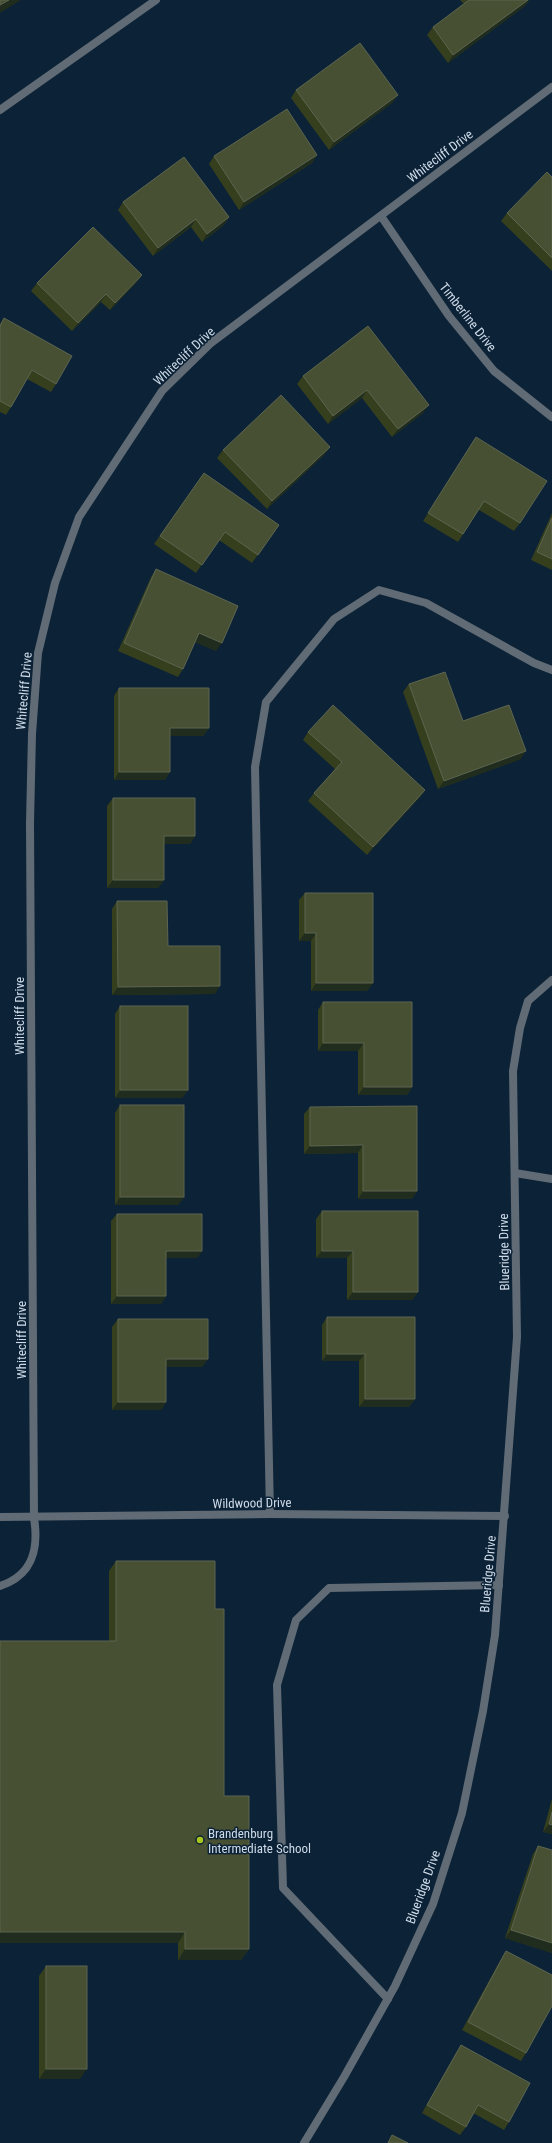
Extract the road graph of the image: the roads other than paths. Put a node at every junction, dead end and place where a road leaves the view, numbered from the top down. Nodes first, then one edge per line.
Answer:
1 (156, 0) edge
2 (552, 88) edge
3 (0, 110) edge
4 (381, 216) junction
5 (552, 417) edge
6 (552, 670) edge
7 (552, 980) edge
8 (515, 1173) junction
9 (552, 1179) edge
10 (270, 1514) junction
11 (505, 1516) junction
12 (0, 1517) edge
13 (34, 1518) junction
14 (499, 1585) junction
15 (0, 1586) edge
16 (388, 1999) junction
17 (304, 2143) edge

1 - 3 street
2 - 4 street, Whitecliff Drive
4 - 5 street, Timberline Drive
4 - 13 street, Whitecliff Drive
6 - 10 street
7 - 8 street, Blueridge Drive
8 - 9 street
8 - 11 street, Blueridge Drive
10 - 11 street, Wildwood Drive
10 - 13 street, Wildwood Drive
11 - 14 street, Blueridge Drive
12 - 13 street, Wildwood Drive
13 - 15 street, Whitecliff Drive
14 - 16 street, Blueridge Drive
14 - 16 street
16 - 17 street, Blueridge Drive

